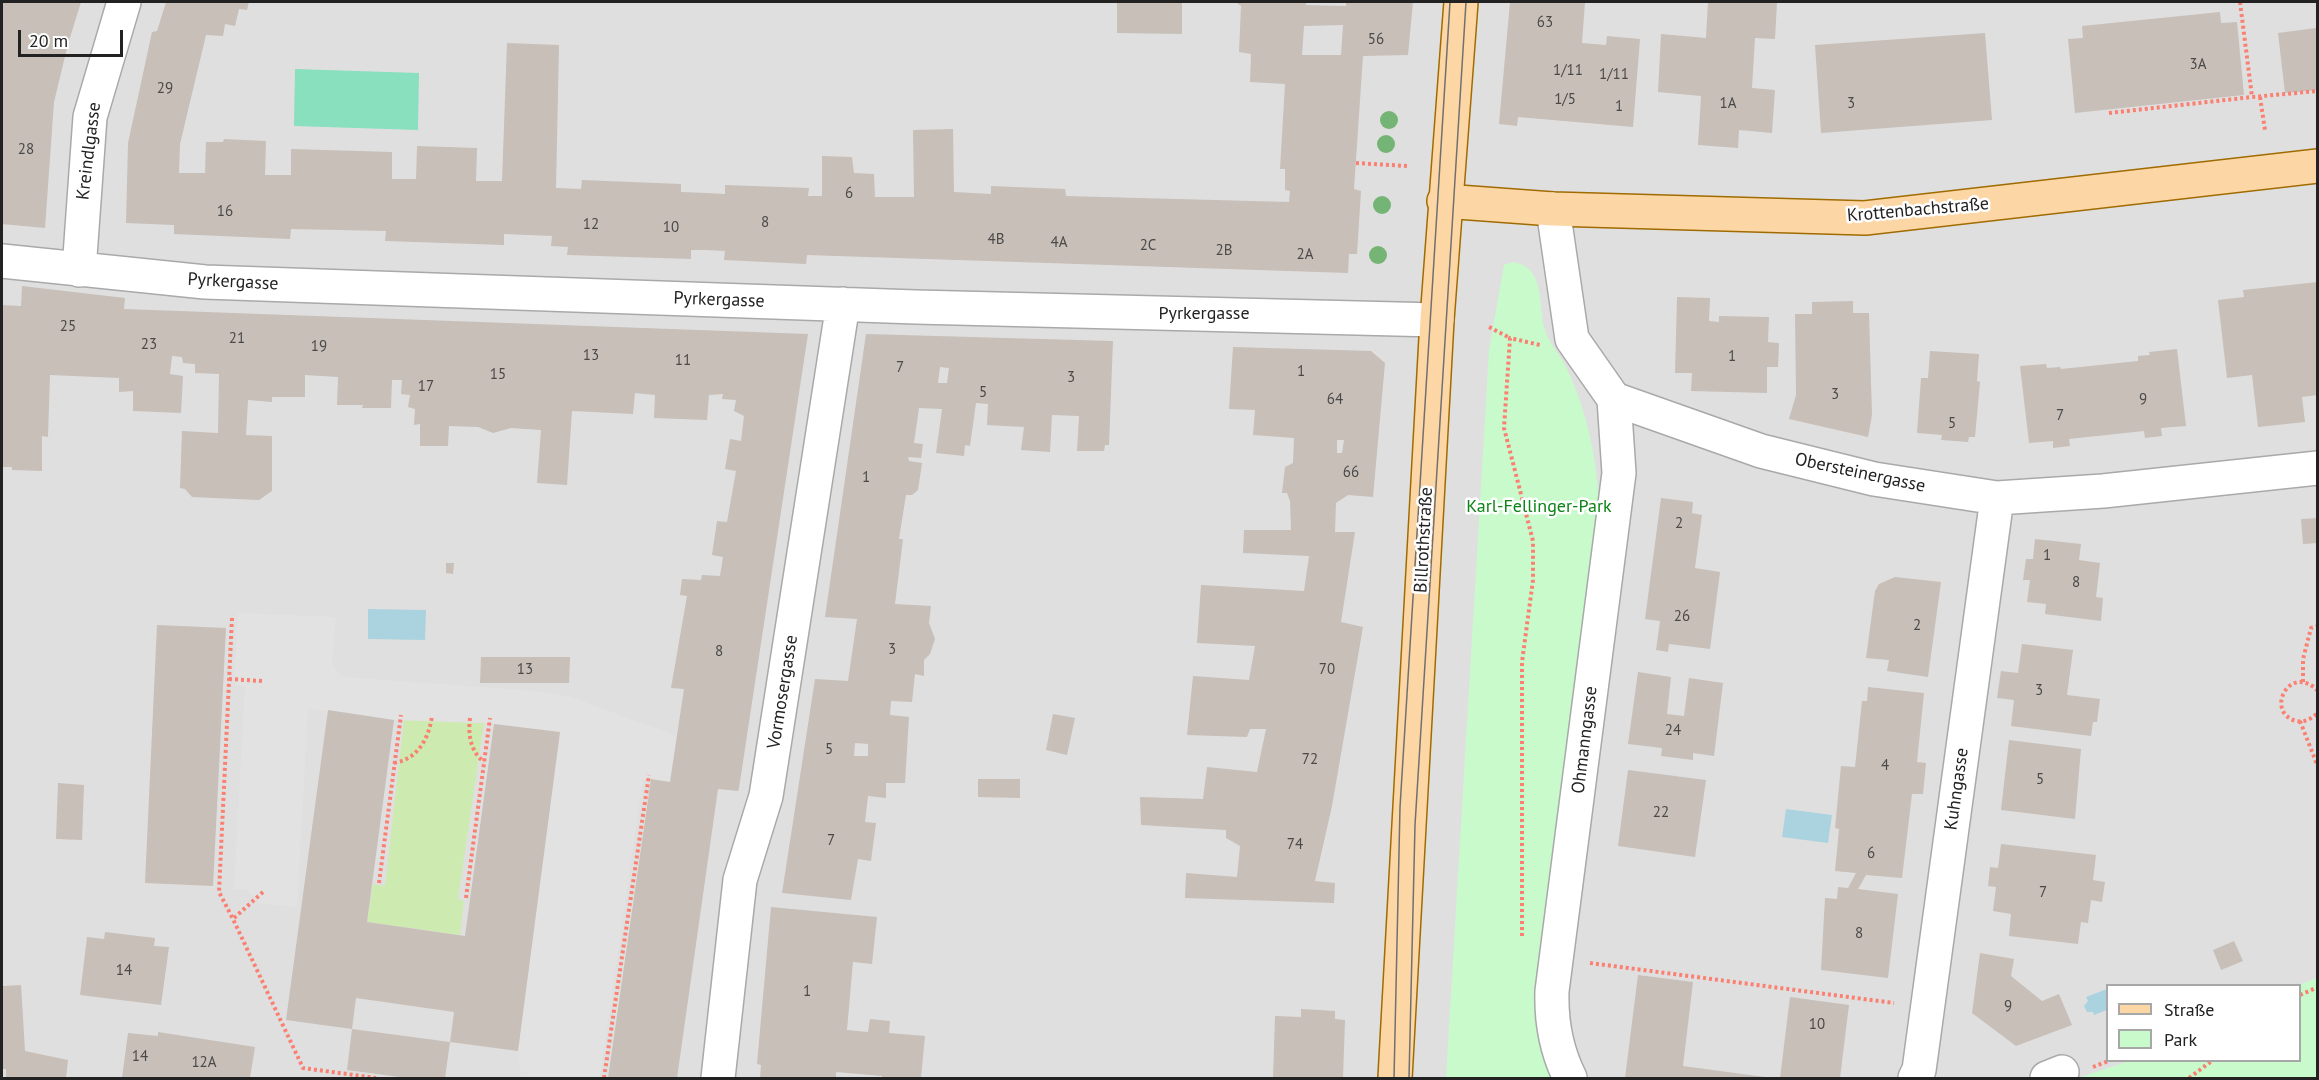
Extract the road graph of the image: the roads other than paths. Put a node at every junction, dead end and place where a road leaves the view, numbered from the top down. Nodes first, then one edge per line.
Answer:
1 (124, 2) edge
2 (1461, 2) edge
3 (2318, 166) edge
4 (1444, 201) junction
5 (1553, 209) junction
6 (2, 261) edge
7 (79, 270) junction
8 (843, 304) junction
9 (1437, 320) junction
10 (1614, 399) junction
11 (2318, 468) edge
12 (1997, 498) junction
13 (718, 1078) edge
14 (1395, 1078) edge
15 (1570, 1078) edge
16 (1915, 1078) edge

1 - 7 street, Kreindlgasse
2 - 4 main road, Billrothstraße
3 - 5 main road, Krottenbachstraße
4 - 5 main road, Krottenbachstraße
4 - 9 main road, Billrothstraße
5 - 10 street
6 - 7 street, Pyrkergasse
7 - 8 street, Pyrkergasse
8 - 9 street, Pyrkergasse
8 - 13 street, Vormosergasse
9 - 14 main road, Billrothstraße
10 - 12 street, Obersteinergasse
10 - 15 street, Ohmanngasse
11 - 12 street, Obersteinergasse
12 - 16 street, Kuhngasse

